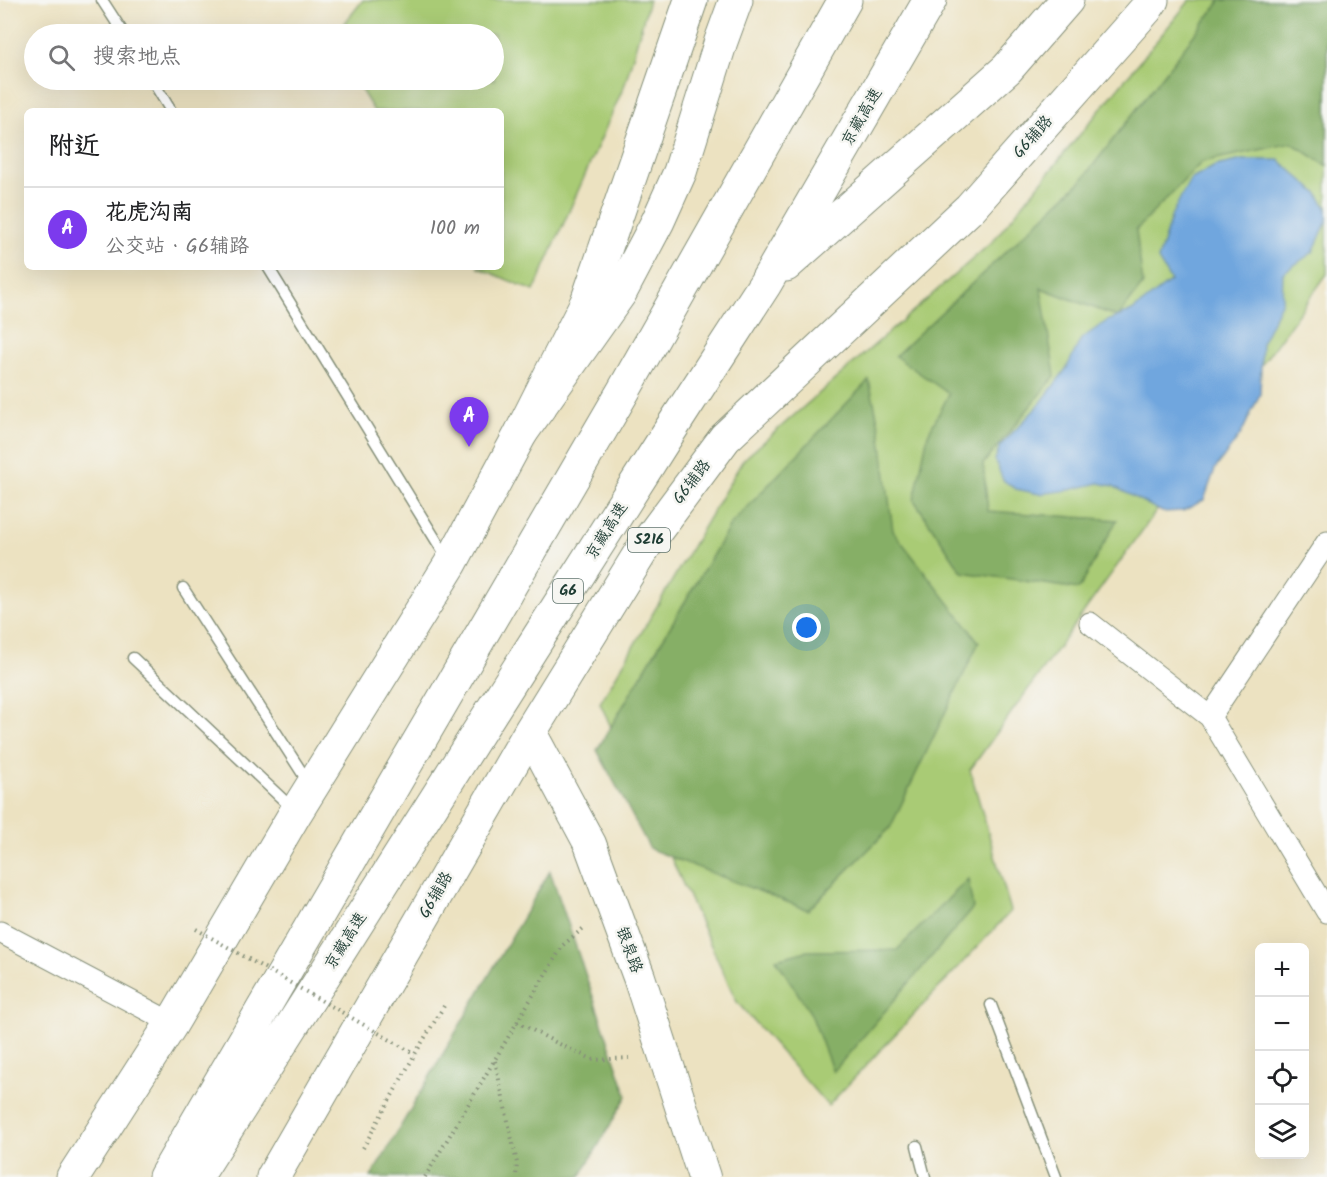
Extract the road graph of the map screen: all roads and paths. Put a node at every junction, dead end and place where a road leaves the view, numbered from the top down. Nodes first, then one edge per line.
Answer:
1 (102, 0) edge
2 (691, 0) edge
3 (736, 0) edge
4 (845, 0) edge
5 (930, 0) edge
6 (1051, 0) edge
7 (1067, 0) edge
8 (1152, 0) edge
9 (118, 24) edge
10 (1007, 69) junction
11 (158, 90) edge
12 (169, 108) edge
13 (270, 270) edge
14 (765, 284) junction
15 (521, 433) junction
16 (1327, 542) edge
17 (451, 563) junction
18 (183, 588) dead end
19 (1090, 623) dead end
20 (132, 658) dead end
21 (1210, 717) junction
22 (530, 732) junction
23 (304, 800) junction
24 (1327, 912) edge
25 (585, 927) dead end
26 (196, 929) dead end
27 (0, 932) edge
28 (991, 1005) dead end
29 (444, 1006) dead end
30 (517, 1022) junction
31 (172, 1023) junction
32 (415, 1053) junction
33 (628, 1059) dead end
34 (495, 1060) junction
35 (916, 1146) dead end
36 (363, 1148) dead end
37 (73, 1177) edge
38 (165, 1177) edge
39 (196, 1177) edge
40 (273, 1177) edge
41 (425, 1177) edge
42 (516, 1177) edge
43 (704, 1177) edge
44 (924, 1177) edge
45 (1056, 1177) edge

1 - 9 lane
2 - 15 main road
3 - 15 main road
4 - 38 main road
5 - 14 main road, 京藏高速 / G6
6 - 10 main road
7 - 10 main road
8 - 22 main road, G6辅路 / S216
10 - 14 main road
11 - 12 lane
13 - 17 lane
14 - 39 main road, 京藏高速 / G6
15 - 17 main road
16 - 21 street
17 - 23 main road
18 - 23 lane
19 - 21 street
20 - 23 lane
21 - 24 street
22 - 40 main road, G6辅路 / S216
22 - 43 main road, 银泉路
23 - 31 main road
25 - 30 path
26 - 32 path, bridge
27 - 31 street
28 - 45 lane
29 - 32 path
30 - 33 path
30 - 34 path
31 - 37 main road
32 - 36 path
34 - 41 path
34 - 42 path
35 - 44 lane

